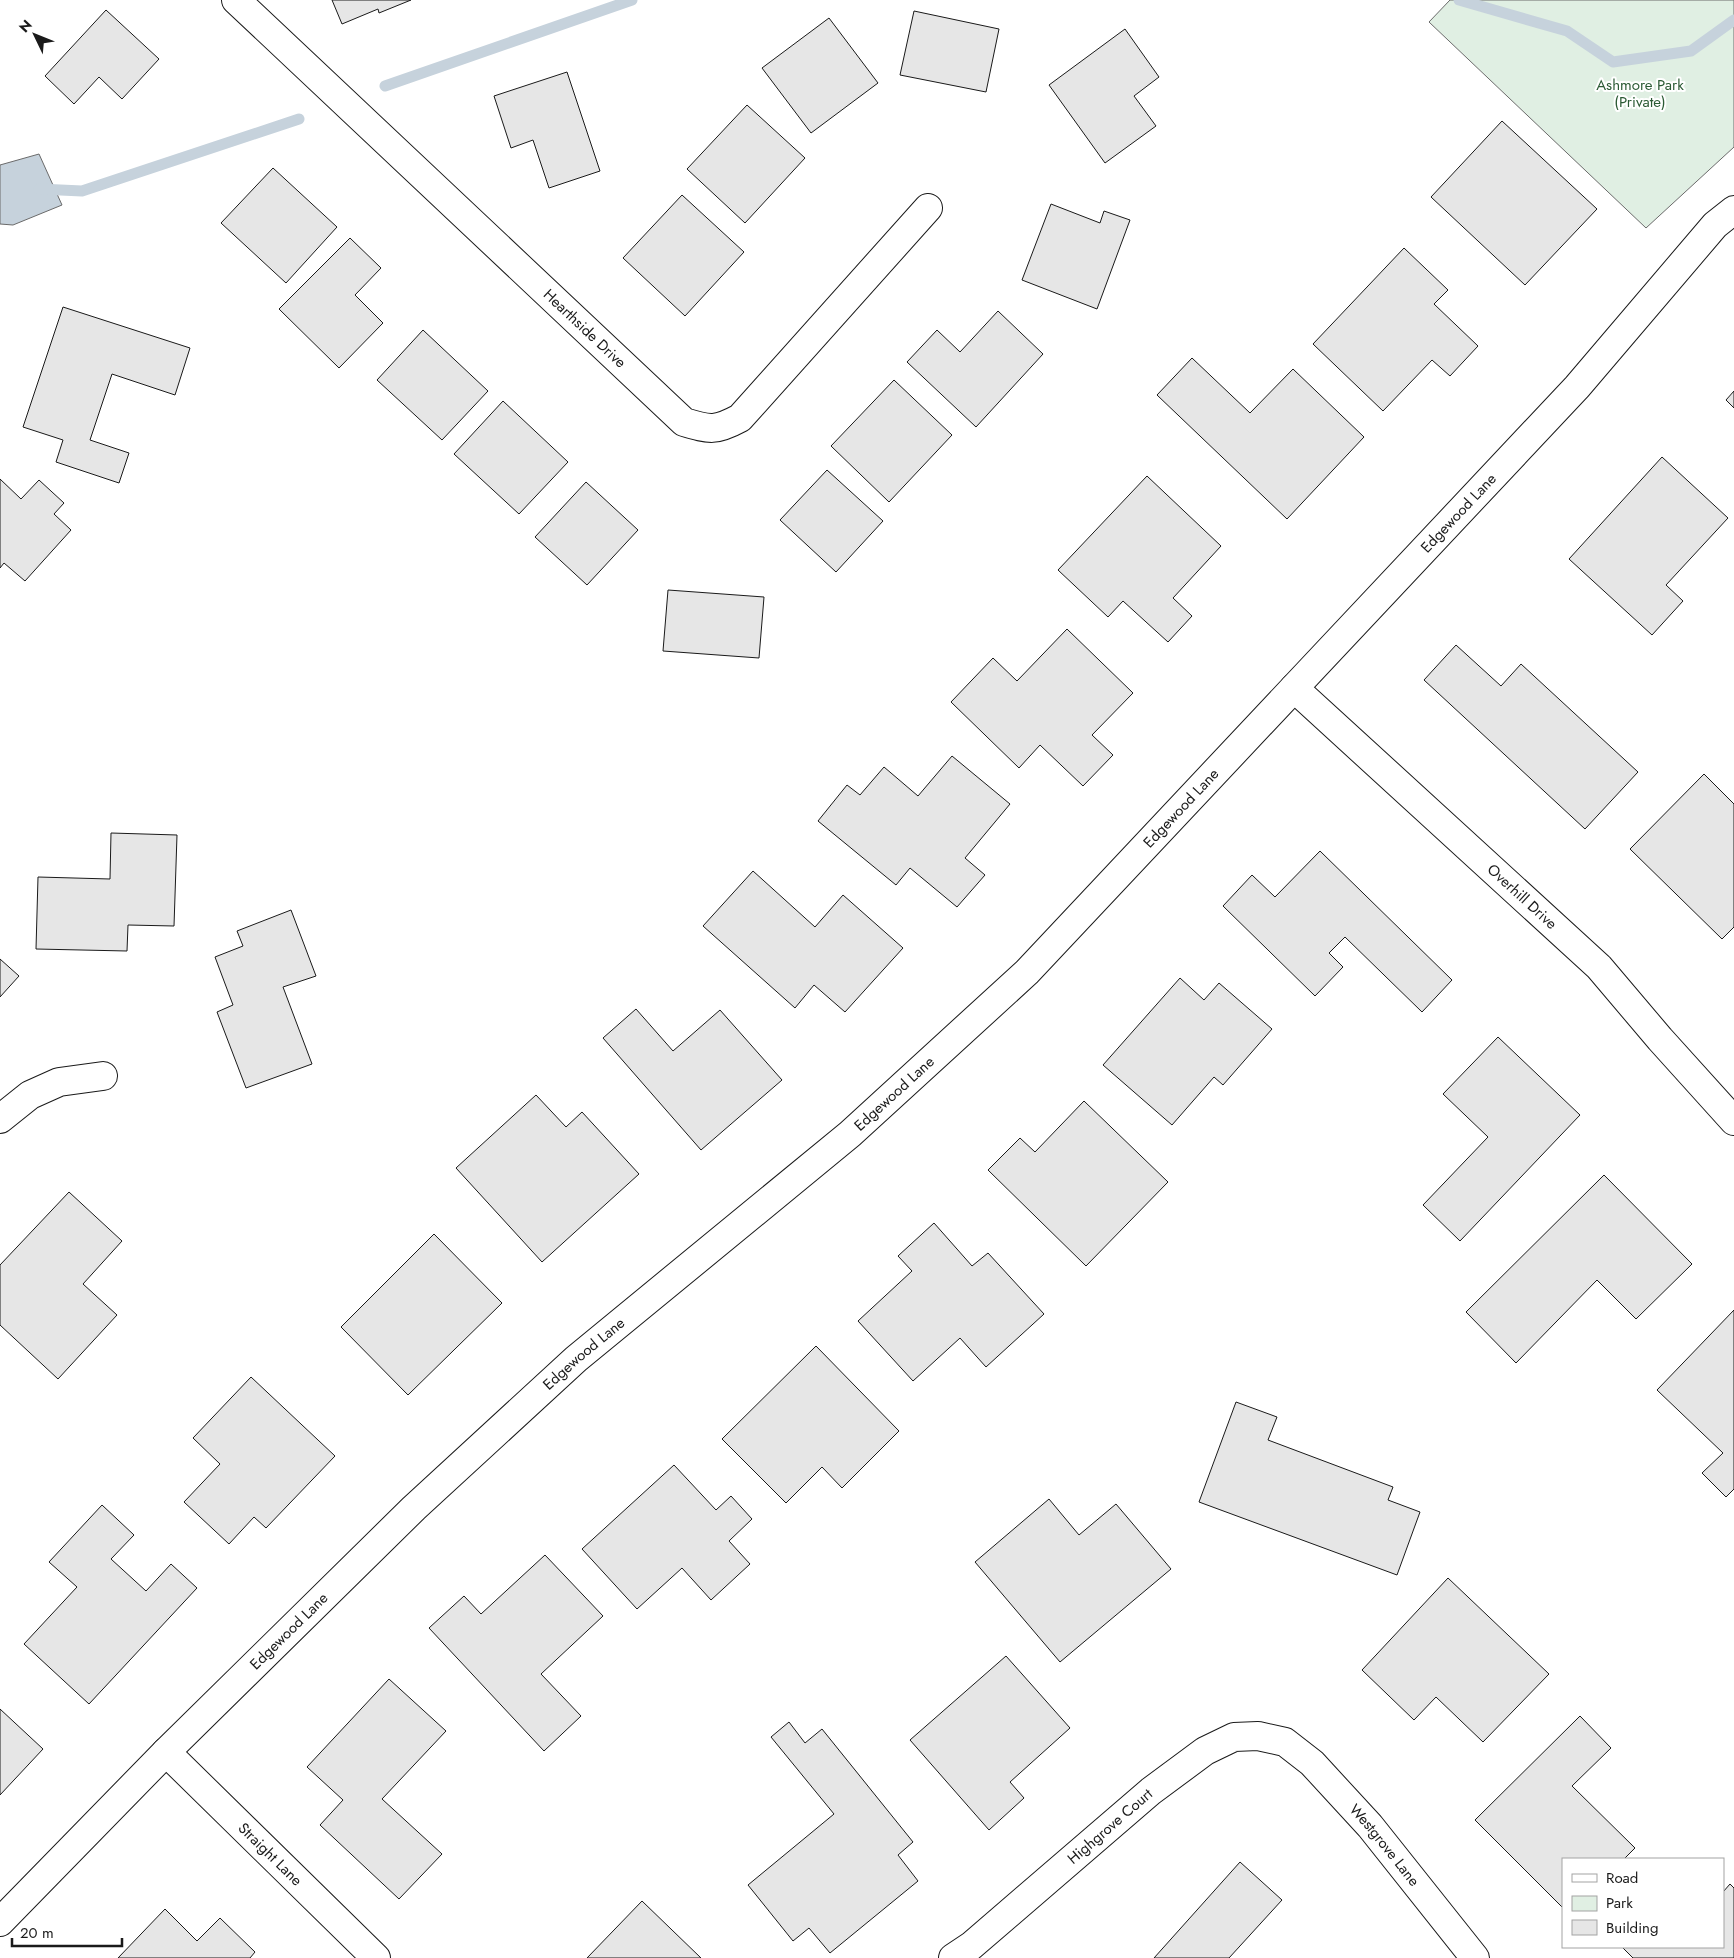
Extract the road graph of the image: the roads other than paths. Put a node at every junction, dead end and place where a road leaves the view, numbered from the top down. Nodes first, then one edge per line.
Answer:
1 (236, 0) edge
2 (928, 208) dead end
3 (1734, 210) edge
4 (1294, 688) junction
5 (102, 1076) dead end
6 (0, 1119) edge
7 (1734, 1121) edge
8 (1285, 1742) joint
9 (166, 1752) junction
10 (0, 1922) edge
11 (376, 1958) edge
12 (953, 1958) edge
13 (1475, 1958) edge

1 - 2 street, Hearthside Drive
3 - 4 street, Edgewood Lane
4 - 7 street, Overhill Drive
4 - 9 street, Edgewood Lane
5 - 6 street
8 - 12 street, Highgrove Court
8 - 13 street, Westgrove Lane
9 - 10 street, Edgewood Lane
9 - 11 street, Straight Lane

